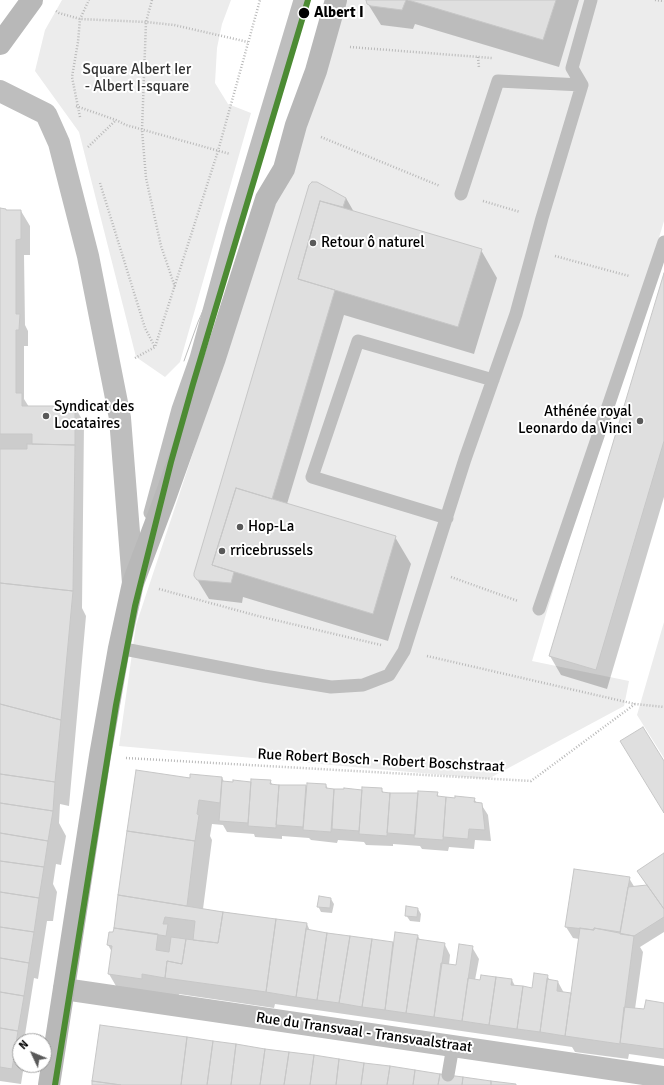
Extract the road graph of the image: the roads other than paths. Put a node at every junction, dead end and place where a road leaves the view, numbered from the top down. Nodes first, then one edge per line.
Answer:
1 (32, 0) edge
2 (300, 0) edge
3 (336, 0) edge
4 (592, 0) edge
5 (0, 44) edge
6 (582, 85) junction
7 (0, 91) edge
8 (461, 194) road end
9 (664, 242) edge
10 (493, 380) junction
11 (447, 518) junction
12 (133, 583) junction
13 (539, 609) road end
14 (119, 648) junction
15 (64, 989) junction
16 (453, 1046) junction
17 (448, 1075) dead end
18 (664, 1077) edge
19 (49, 1085) edge

1 - 5 main road
2 - 12 lane
3 - 12 main road
4 - 6 lane
6 - 8 lane
6 - 10 lane
7 - 12 street
9 - 13 lane
10 - 11 lane
10 - 11 lane
11 - 14 lane
12 - 14 main road
14 - 15 main road
15 - 16 street, Rue du Transvaal - Transvaalstraat
15 - 19 main road
16 - 17 lane
16 - 18 street, Rue du Transvaal - Transvaalstraat

